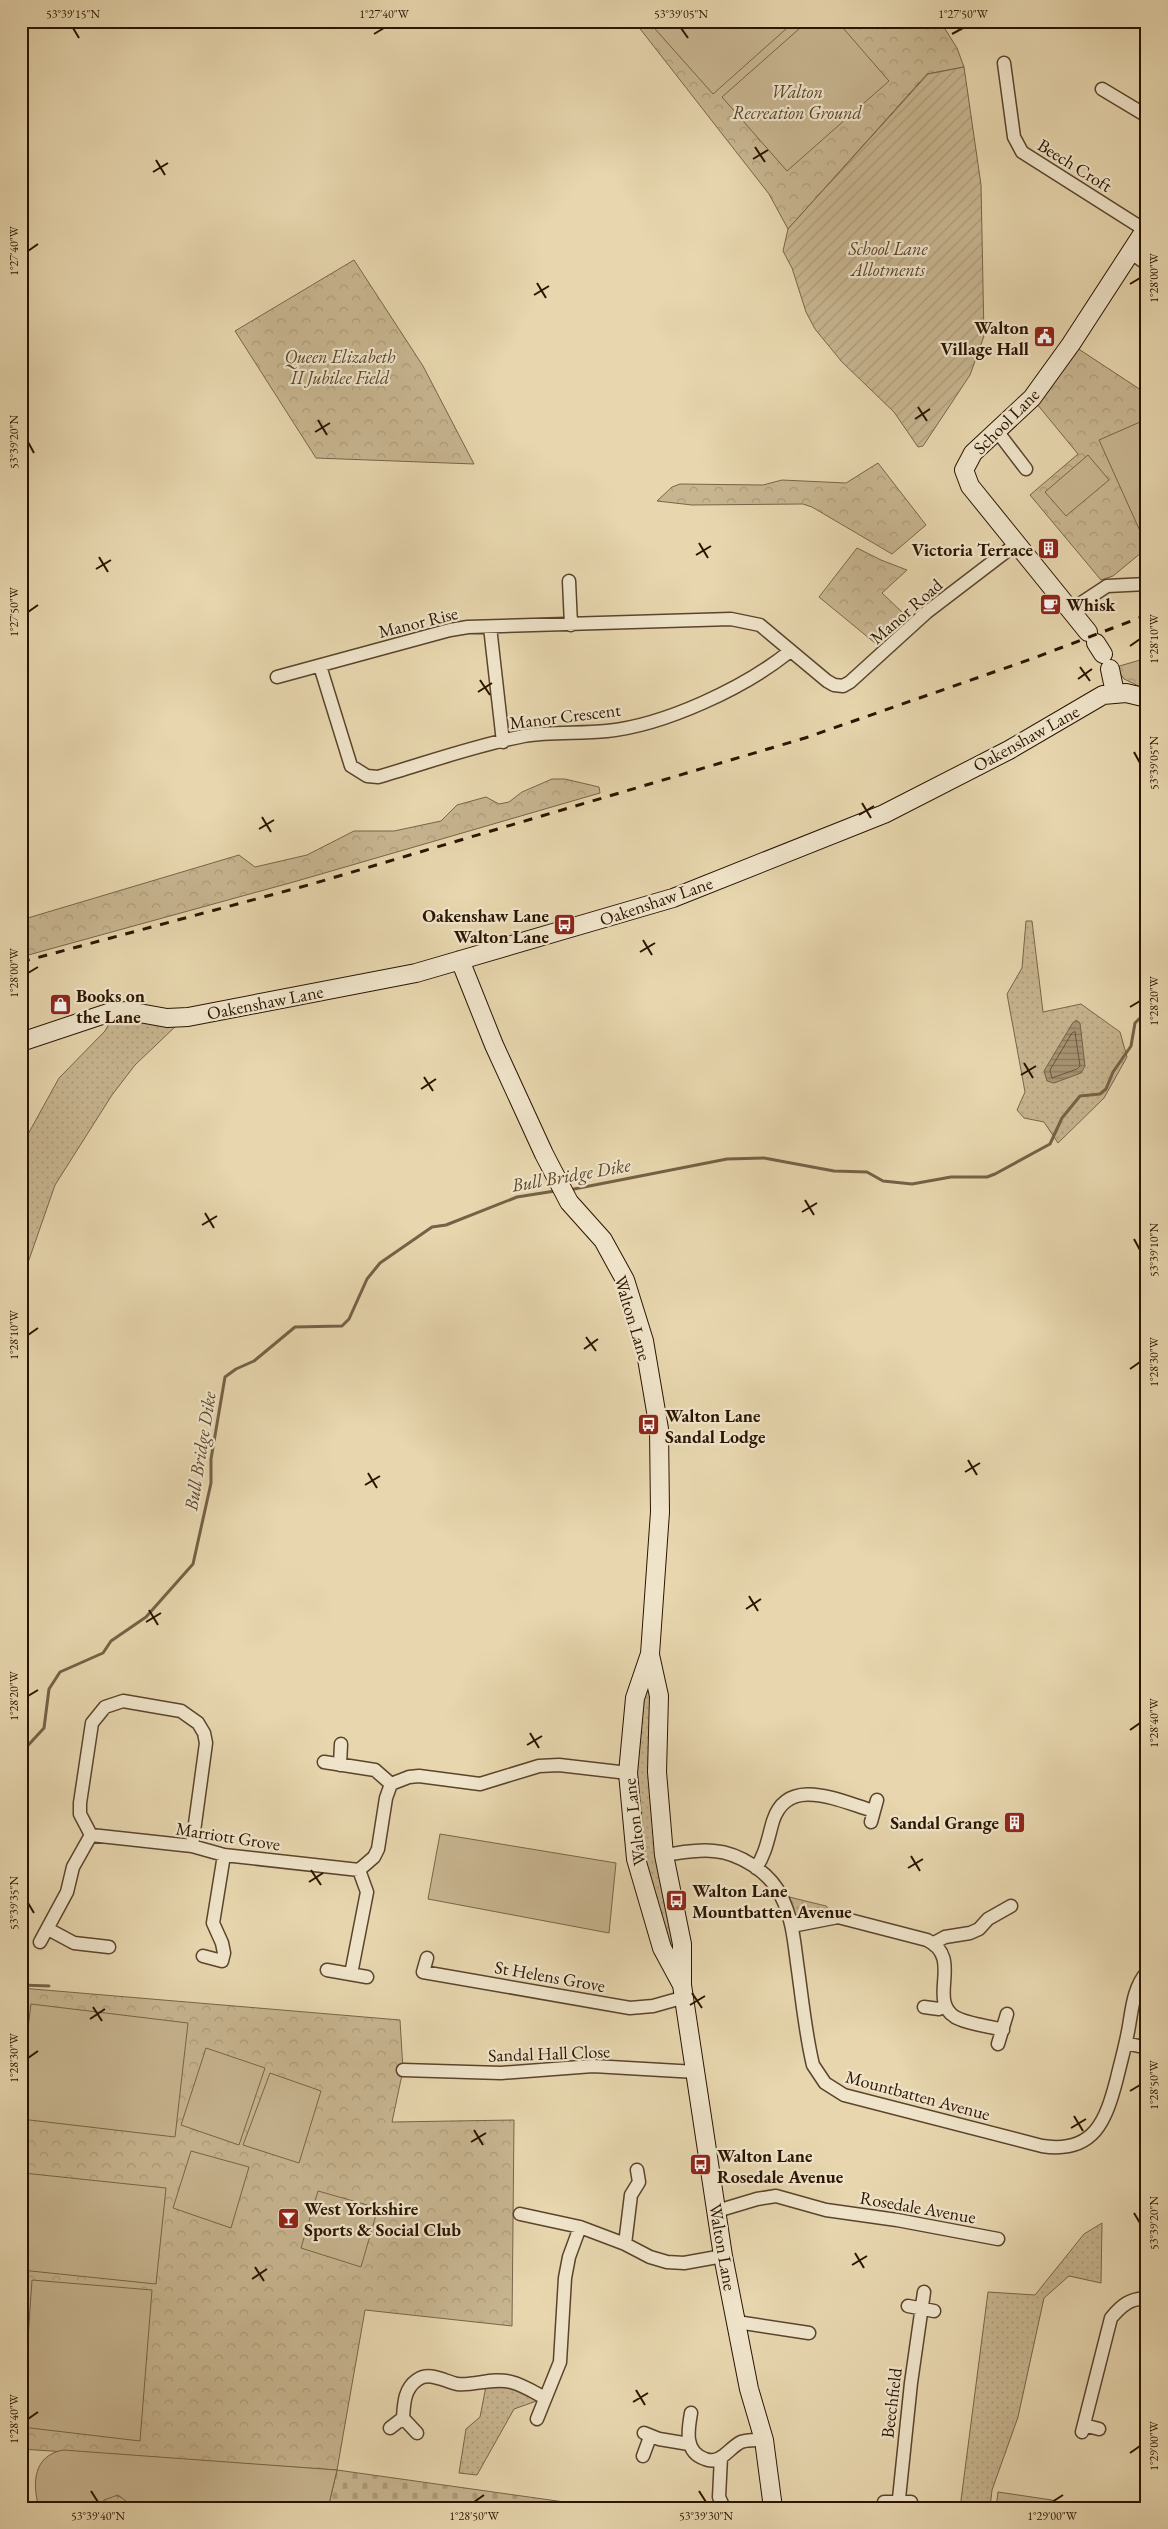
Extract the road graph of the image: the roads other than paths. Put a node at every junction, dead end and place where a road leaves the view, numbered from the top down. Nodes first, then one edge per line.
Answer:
1 (1004, 63) dead end
2 (1103, 86) dead end
3 (1147, 116) edge
4 (1146, 228) edge
5 (1130, 252) junction
6 (1147, 264) edge
7 (997, 431) junction
8 (1025, 462) dead end
9 (1016, 544) junction
10 (569, 581) dead end
11 (1141, 588) edge
12 (1072, 609) junction
13 (571, 625) junction
14 (490, 627) junction
15 (789, 652) junction
16 (320, 666) junction
17 (277, 677) dead end
18 (843, 686) joint
19 (1115, 693) junction
20 (1147, 698) edge
21 (503, 742) junction
22 (460, 960) junction
23 (21, 1042) edge
24 (650, 1654) junction
25 (341, 1744) dead end
26 (324, 1762) dead end
27 (340, 1765) junction
28 (657, 1772) junction
29 (628, 1773) junction
30 (391, 1784) junction
31 (874, 1811) dead end
32 (91, 1835) junction
33 (192, 1846) junction
34 (224, 1855) junction
35 (664, 1855) junction
36 (636, 1860) junction
37 (756, 1868) junction
38 (359, 1870) junction
39 (1011, 1906) dead end
40 (792, 1926) junction
41 (48, 1929) junction
42 (40, 1942) dead end
43 (934, 1943) junction
44 (109, 1947) dead end
45 (203, 1956) dead end
46 (426, 1958) dead end
47 (326, 1970) dead end
48 (1147, 1972) edge
49 (351, 1974) junction
50 (366, 1978) dead end
51 (683, 1991) junction
52 (945, 2006) junction
53 (924, 2007) dead end
54 (1007, 2014) dead end
55 (1003, 2030) junction
56 (1126, 2043) junction
57 (998, 2044) dead end
58 (1147, 2048) edge
59 (403, 2070) dead end
60 (696, 2072) junction
61 (637, 2170) dead end
62 (717, 2210) junction
63 (520, 2214) dead end
64 (580, 2227) junction
65 (1001, 2239) dead end
66 (626, 2244) junction
67 (724, 2256) junction
68 (924, 2292) dead end
69 (1147, 2299) edge
70 (908, 2306) dead end
71 (928, 2310) junction
72 (737, 2322) junction
73 (809, 2333) dead end
74 (545, 2398) junction
75 (691, 2413) dead end
76 (403, 2418) junction
77 (536, 2419) dead end
78 (390, 2428) dead end
79 (1099, 2429) dead end
80 (416, 2433) dead end
81 (764, 2440) junction
82 (689, 2444) junction
83 (643, 2456) dead end
84 (721, 2457) junction
85 (884, 2502) dead end
86 (902, 2504) edge
87 (724, 2508) edge
88 (774, 2508) edge

1 - 4 street, Beech Croft
2 - 3 street
4 - 5 street, School Lane
5 - 6 street
5 - 7 street, School Lane
7 - 8 street
7 - 9 street, School Lane
9 - 12 street, School Lane
9 - 18 street, Manor Road
10 - 13 street
11 - 12 street
12 - 19 street, School Lane
13 - 14 street, Manor Rise
13 - 15 street, Manor Rise
14 - 16 street, Manor Rise
14 - 21 street
15 - 18 street, Manor Rise
15 - 21 street, Manor Crescent
16 - 17 street, Manor Rise
16 - 21 street, Manor Crescent
19 - 20 street
19 - 22 street, Oakenshaw Lane
22 - 23 street, Oakenshaw Lane
22 - 24 street, Walton Lane
24 - 28 street, Walton Lane
24 - 29 street, Walton Lane
25 - 27 street
26 - 27 street
27 - 30 street
28 - 29 street
28 - 35 street, Walton Lane
29 - 30 street
29 - 36 street, Walton Lane
30 - 38 street
31 - 37 street
32 - 33 street, Marriott Grove
32 - 33 street
32 - 41 street
33 - 34 street, Marriott Grove
34 - 38 street, Marriott Grove
34 - 45 street
35 - 36 street
35 - 37 street, Mountbatten Avenue
35 - 51 street, Walton Lane
36 - 51 street, Walton Lane
37 - 40 street, Mountbatten Avenue
38 - 49 street
39 - 43 street
40 - 43 street
40 - 56 street, Mountbatten Avenue
41 - 42 street
41 - 44 street
43 - 52 street
46 - 51 street, St Helens Grove
47 - 49 street
48 - 56 street, Mountbatten Avenue
49 - 50 street
51 - 60 street, Walton Lane
52 - 53 street
52 - 55 street
54 - 55 street
55 - 57 street
56 - 58 street
59 - 60 street, Sandal Hall Close
60 - 62 street, Walton Lane
61 - 66 street
62 - 65 street, Rosedale Avenue
62 - 67 street, Walton Lane
63 - 64 street
64 - 66 street
64 - 74 street
66 - 67 street
67 - 72 street, Walton Lane
68 - 71 street, Beechfield
69 - 79 street
70 - 71 street
71 - 86 street, Beechfield
72 - 73 street
72 - 81 street, Walton Lane
74 - 76 street
74 - 77 street
75 - 82 street
76 - 78 street
76 - 80 street
81 - 84 street
81 - 88 street, Walton Lane
82 - 83 street
82 - 84 street
84 - 87 street
85 - 86 street, Beechfield

